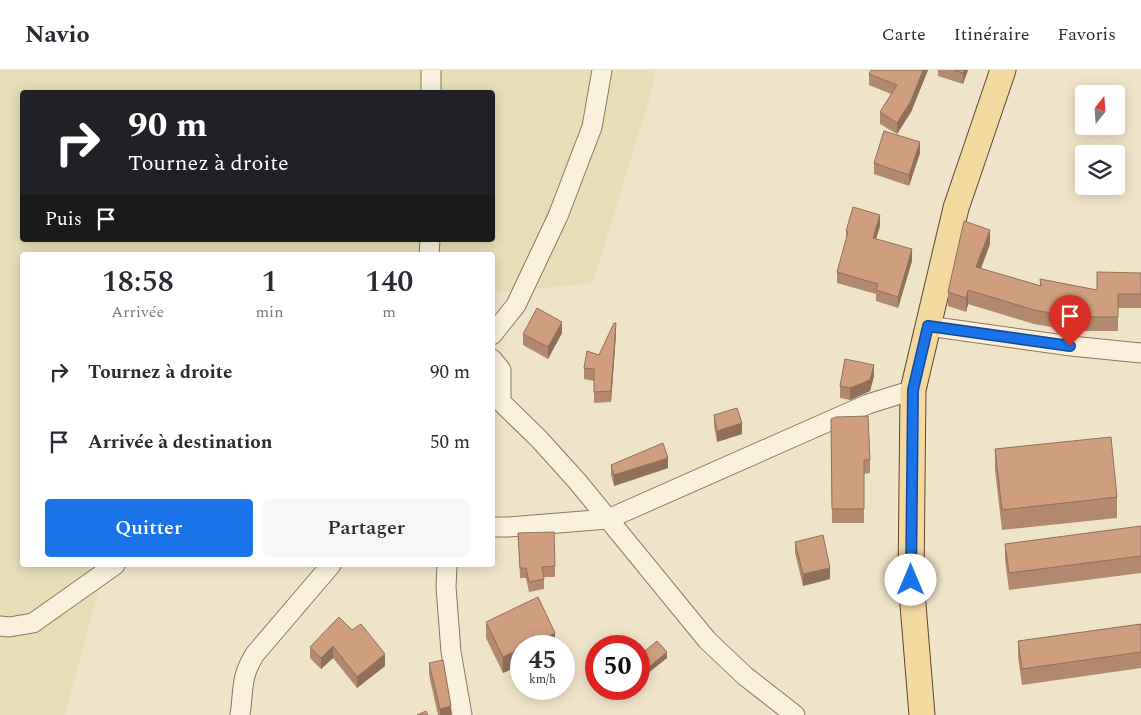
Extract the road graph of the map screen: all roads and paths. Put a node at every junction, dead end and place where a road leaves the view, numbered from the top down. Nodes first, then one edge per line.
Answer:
1 (431, 70) edge
2 (602, 70) edge
3 (1003, 70) edge
4 (431, 90) edge
5 (928, 326) junction
6 (495, 331) edge
7 (1141, 352) edge
8 (495, 369) edge
9 (913, 390) junction
10 (608, 519) junction
11 (495, 527) edge
12 (112, 567) edge
13 (329, 567) edge
14 (447, 567) edge
15 (0, 626) edge
16 (240, 715) edge
17 (462, 715) edge
18 (795, 715) edge
19 (922, 715) edge

1 - 4 street
2 - 6 street
3 - 5 main road
5 - 7 street
5 - 9 main road
8 - 10 street
9 - 10 street
9 - 19 main road
10 - 11 street
10 - 18 street
12 - 15 street
13 - 16 street
14 - 17 street

